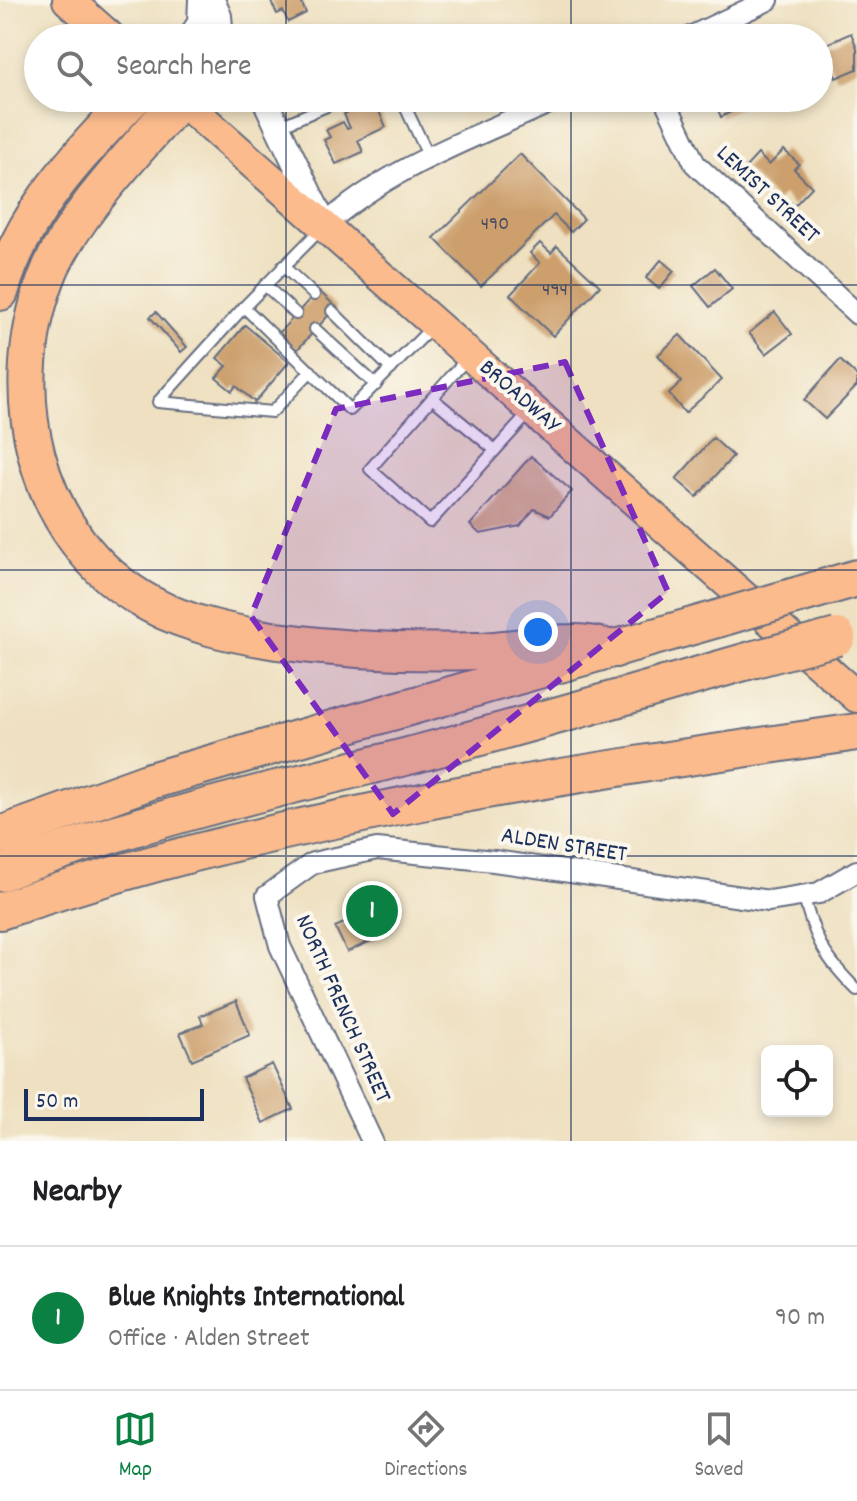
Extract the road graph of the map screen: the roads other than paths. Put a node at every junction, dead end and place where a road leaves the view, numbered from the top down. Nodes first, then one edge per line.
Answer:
1 (68, 0) edge
2 (768, 0) edge
3 (209, 2) edge
4 (95, 24) edge
5 (199, 24) edge
6 (216, 24) edge
7 (225, 24) edge
8 (717, 24) edge
9 (121, 112) edge
10 (169, 112) edge
11 (196, 112) edge
12 (271, 112) edge
13 (313, 112) edge
14 (408, 112) edge
15 (530, 112) edge
16 (671, 112) edge
17 (278, 127) junction
18 (430, 159) junction
19 (324, 226) junction
20 (283, 266) junction
21 (265, 285) junction
22 (0, 292) edge
23 (314, 295) dead end
24 (244, 307) junction
25 (332, 311) dead end
26 (296, 314) dead end
27 (857, 314) edge
28 (436, 324) junction
29 (315, 329) dead end
30 (471, 355) junction
31 (391, 369) junction
32 (311, 371) junction
33 (376, 385) junction
34 (432, 398) junction
35 (533, 409) junction
36 (495, 450) junction
37 (857, 578) edge
38 (847, 634) edge
39 (615, 649) junction
40 (857, 697) edge
41 (857, 732) edge
42 (0, 835) edge
43 (857, 871) edge
44 (0, 873) edge
45 (267, 896) joint
46 (804, 898) junction
47 (0, 911) edge
48 (857, 990) edge
49 (372, 1141) edge

1 - 4 main road
2 - 8 street
3 - 5 street
3 - 6 street
3 - 7 street
9 - 22 highway
10 - 39 highway
11 - 19 main road, BROADWAY
12 - 17 street
13 - 17 lane
14 - 18 lane
15 - 18 street
16 - 27 street, LEMIST STREET
17 - 19 street
18 - 19 street
19 - 20 lane
19 - 28 main road, BROADWAY
20 - 21 lane
20 - 23 lane
21 - 24 lane
21 - 26 lane
24 - 32 lane
24 - 32 lane
25 - 31 lane
28 - 30 main road, BROADWAY
28 - 31 lane
29 - 33 lane
30 - 34 lane
30 - 35 main road, BROADWAY
31 - 33 lane
32 - 33 lane
34 - 36 lane
34 - 36 lane
35 - 36 lane
35 - 40 main road, BROADWAY
37 - 39 highway, bridge
38 - 44 highway, bridge
39 - 42 highway
41 - 47 highway
43 - 46 street, ALDEN STREET
45 - 46 street, ALDEN STREET
45 - 49 street, NORTH FRENCH STREET
46 - 48 lane

